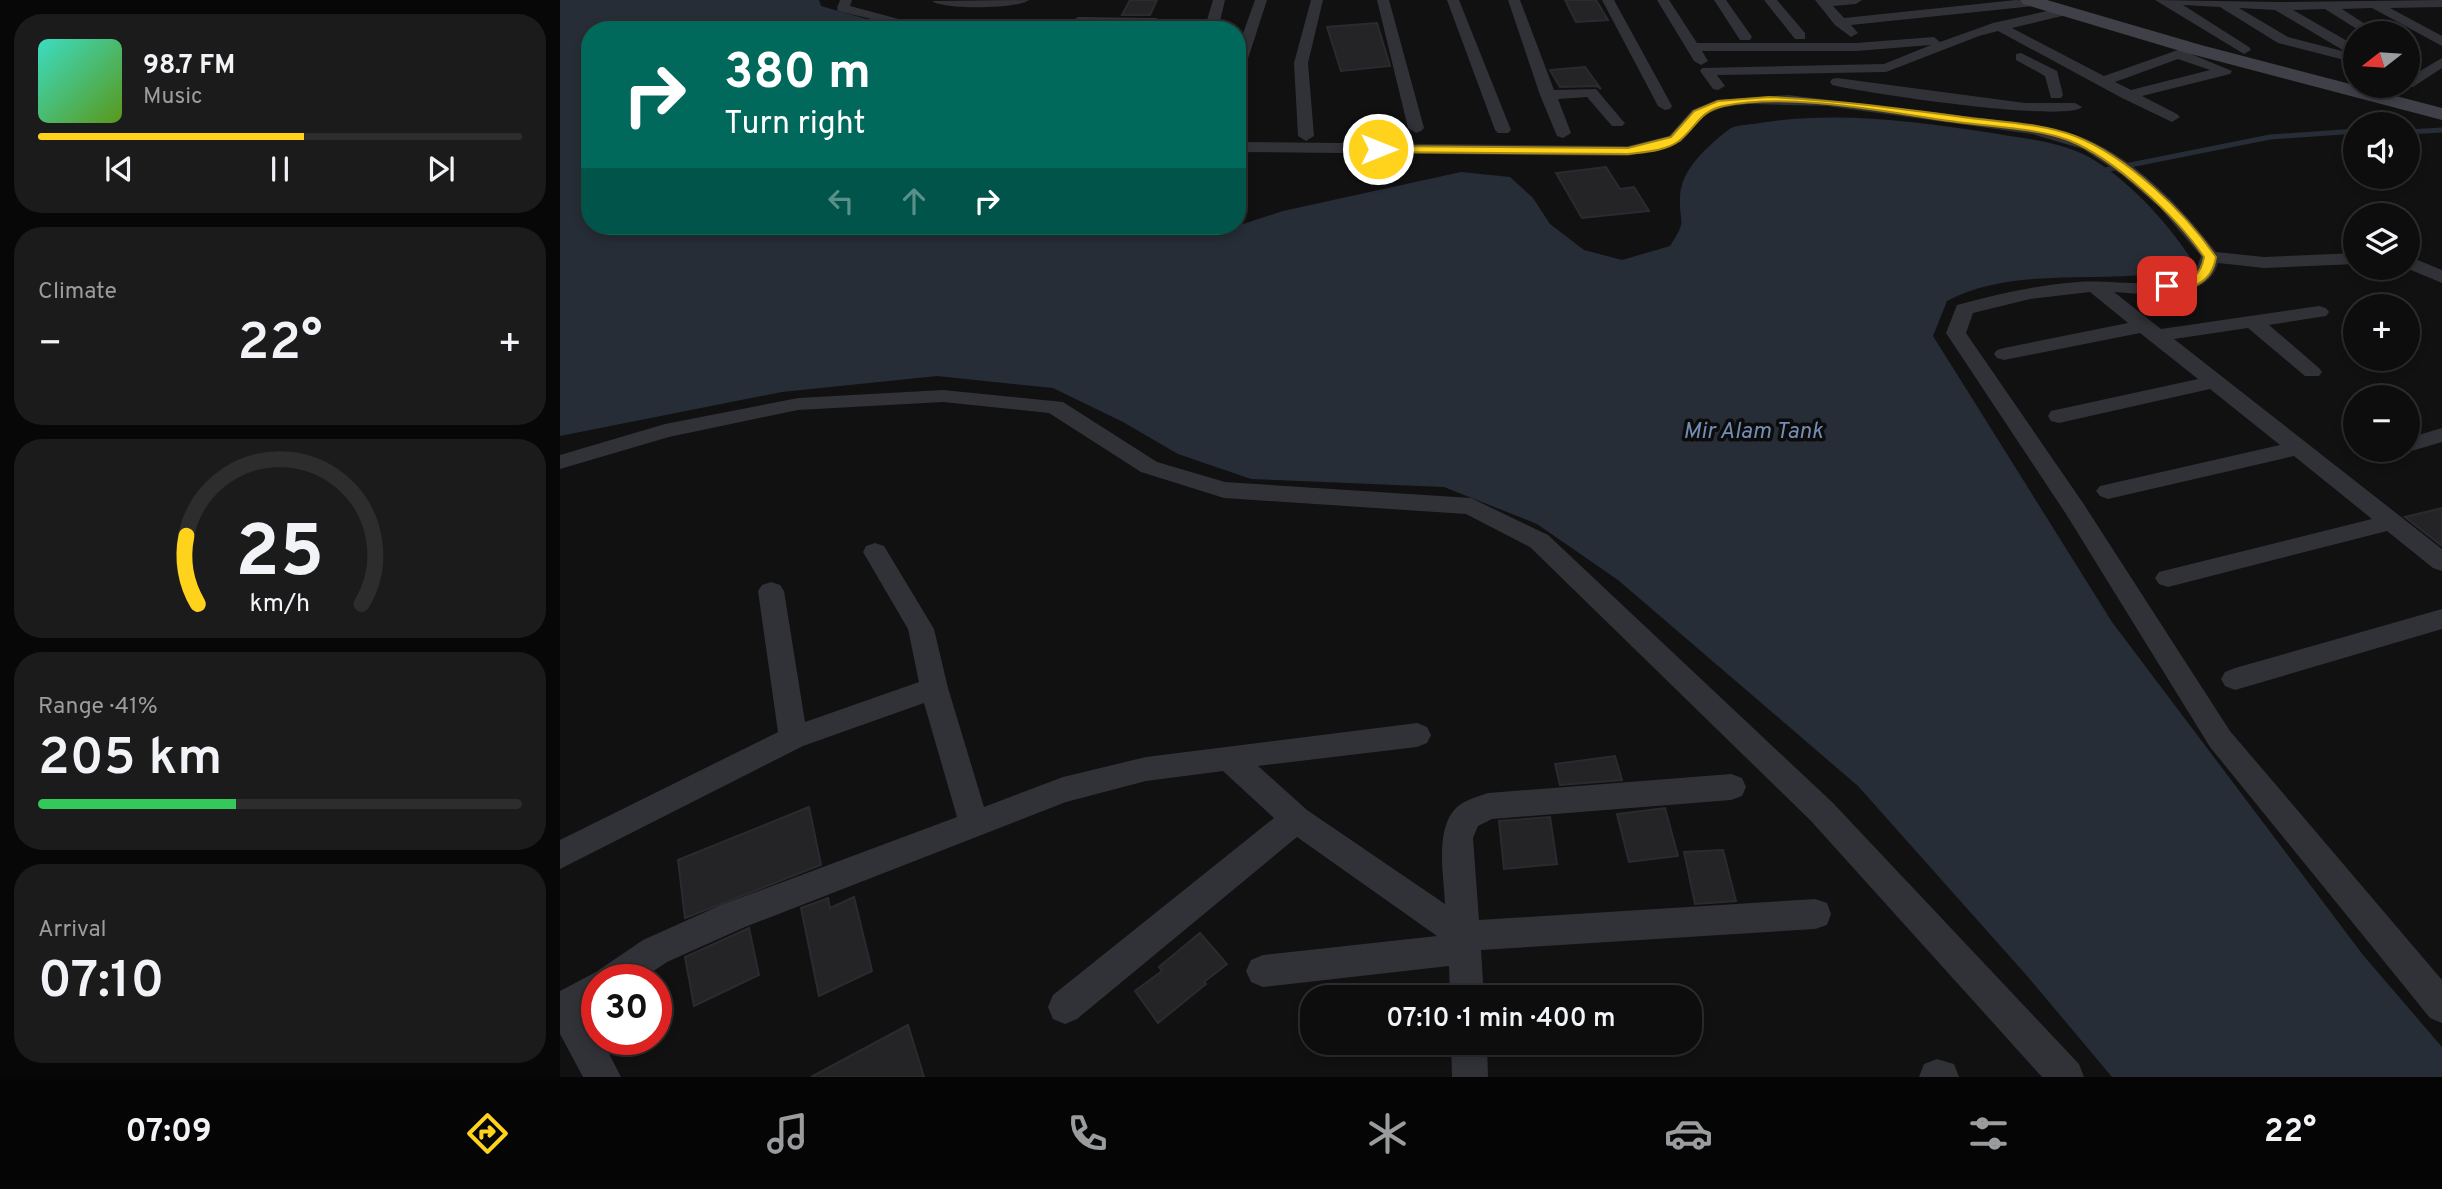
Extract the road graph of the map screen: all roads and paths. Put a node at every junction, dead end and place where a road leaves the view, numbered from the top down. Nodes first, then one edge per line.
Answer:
1 (846, 0) edge
2 (1219, 0) edge
3 (1261, 0) edge
4 (1317, 0) edge
5 (1383, 0) edge
6 (1454, 0) edge
7 (1514, 0) edge
8 (1608, 0) edge
9 (1663, 0) edge
10 (1720, 0) edge
11 (1770, 0) edge
12 (1856, 0) edge
13 (2161, 0) edge
14 (939, 1) edge
15 (1822, 1) edge
16 (2032, 1) edge
17 (2167, 1) edge
18 (2423, 2) edge
19 (2442, 3) edge
20 (1023, 4) edge
21 (2224, 4) junction
22 (2319, 4) edge
23 (2376, 5) junction
24 (2279, 6) junction
25 (926, 10) dead end
26 (2065, 11) junction
27 (2442, 12) edge
28 (1079, 20) edge
29 (897, 21) edge
30 (1156, 21) edge
31 (1213, 21) edge
32 (2350, 21) edge
33 (1840, 23) junction
34 (1998, 26) junction
35 (1974, 33) junction
36 (1800, 36) dead end
37 (1246, 37) edge
38 (1745, 37) dead end
39 (1957, 39) junction
40 (2442, 42) edge
41 (1868, 46) junction
42 (1693, 47) junction
43 (2343, 48) edge
44 (2244, 50) dead end
45 (2186, 52) junction
46 (2343, 53) edge
47 (2442, 62) edge
48 (1831, 70) junction
49 (1707, 71) junction
50 (2420, 76) edge
51 (2103, 81) junction
52 (2420, 81) edge
53 (2442, 85) edge
54 (1718, 86) dead end
55 (2343, 89) edge
56 (1547, 95) junction
57 (2056, 95) dead end
58 (2127, 95) junction
59 (2381, 98) edge
60 (1665, 106) dead end
61 (2075, 107) dead end
62 (2442, 114) edge
63 (2172, 117) dead end
64 (1617, 123) dead end
65 (1416, 128) dead end
66 (1503, 130) dead end
67 (1563, 133) dead end
68 (1306, 136) dead end
69 (1246, 147) edge
70 (2210, 257) junction
71 (2343, 259) edge
72 (2420, 267) edge
73 (2442, 277) edge
74 (2094, 286) junction
75 (2319, 312) dead end
76 (2253, 322) junction
77 (2150, 331) junction
78 (2004, 354) dead end
79 (2312, 372) dead end
80 (2214, 382) junction
81 (2059, 416) dead end
82 (2442, 435) edge
83 (2420, 441) edge
84 (2297, 448) junction
85 (560, 462) edge
86 (2108, 491) dead end
87 (2391, 522) junction
88 (876, 552) dead end
89 (2442, 562) edge
90 (2168, 578) dead end
91 (771, 592) dead end
92 (2442, 619) edge
93 (2235, 679) dead end
94 (934, 688) junction
95 (1417, 735) dead end
96 (793, 738) junction
97 (1229, 758) junction
98 (1731, 787) dead end
99 (1296, 819) junction
100 (974, 823) junction
101 (560, 855) edge
102 (1815, 914) dead end
103 (1464, 942) junction
104 (635, 964) edge
105 (1263, 971) dead end
106 (1466, 985) edge
107 (581, 998) edge
108 (2442, 1006) edge
109 (1065, 1007) dead end
110 (563, 1010) edge
111 (1469, 1055) edge
112 (603, 1077) edge
113 (1470, 1077) edge
114 (2066, 1077) edge

1 - 29 street
2 - 31 street
3 - 37 street
4 - 68 street
5 - 65 street
6 - 66 street
7 - 56 street
8 - 60 street
9 - 42 street
10 - 38 street
11 - 36 street
12 - 15 street
13 - 17 street
14 - 20 street
14 - 25 street
15 - 33 street
16 - 26 main road
16 - 33 street
17 - 21 street
17 - 44 street
18 - 19 street
18 - 23 street
18 - 27 street
21 - 24 street
21 - 46 street
22 - 23 street
22 - 24 street
22 - 32 street
23 - 40 street
24 - 43 street
26 - 34 street
26 - 45 main road
28 - 30 street
33 - 41 street
34 - 35 street
34 - 51 street
35 - 39 street
35 - 57 street
39 - 41 street
39 - 48 street
41 - 42 street
42 - 49 street
45 - 51 street
45 - 55 main road
45 - 58 street
47 - 50 street
48 - 49 street
48 - 61 street
49 - 54 street
51 - 58 street
52 - 53 street
56 - 64 street
56 - 67 street
58 - 63 street
59 - 62 main road
69 - 70 street
70 - 71 street
70 - 74 street
72 - 73 street
74 - 77 street
74 - 108 street
75 - 76 street
76 - 77 street
76 - 79 street
77 - 78 street
77 - 80 street
80 - 81 street
80 - 84 street
82 - 83 street
84 - 86 street
84 - 87 street
85 - 114 street
87 - 89 street
87 - 90 street
88 - 94 street
91 - 96 street
92 - 93 street
94 - 96 street
94 - 100 street
95 - 97 street
96 - 101 street
97 - 99 street
97 - 100 street
98 - 103 street
99 - 103 street
99 - 109 street
100 - 104 street
102 - 103 street
103 - 105 street
103 - 106 street
107 - 110 street
110 - 112 street
111 - 113 street

